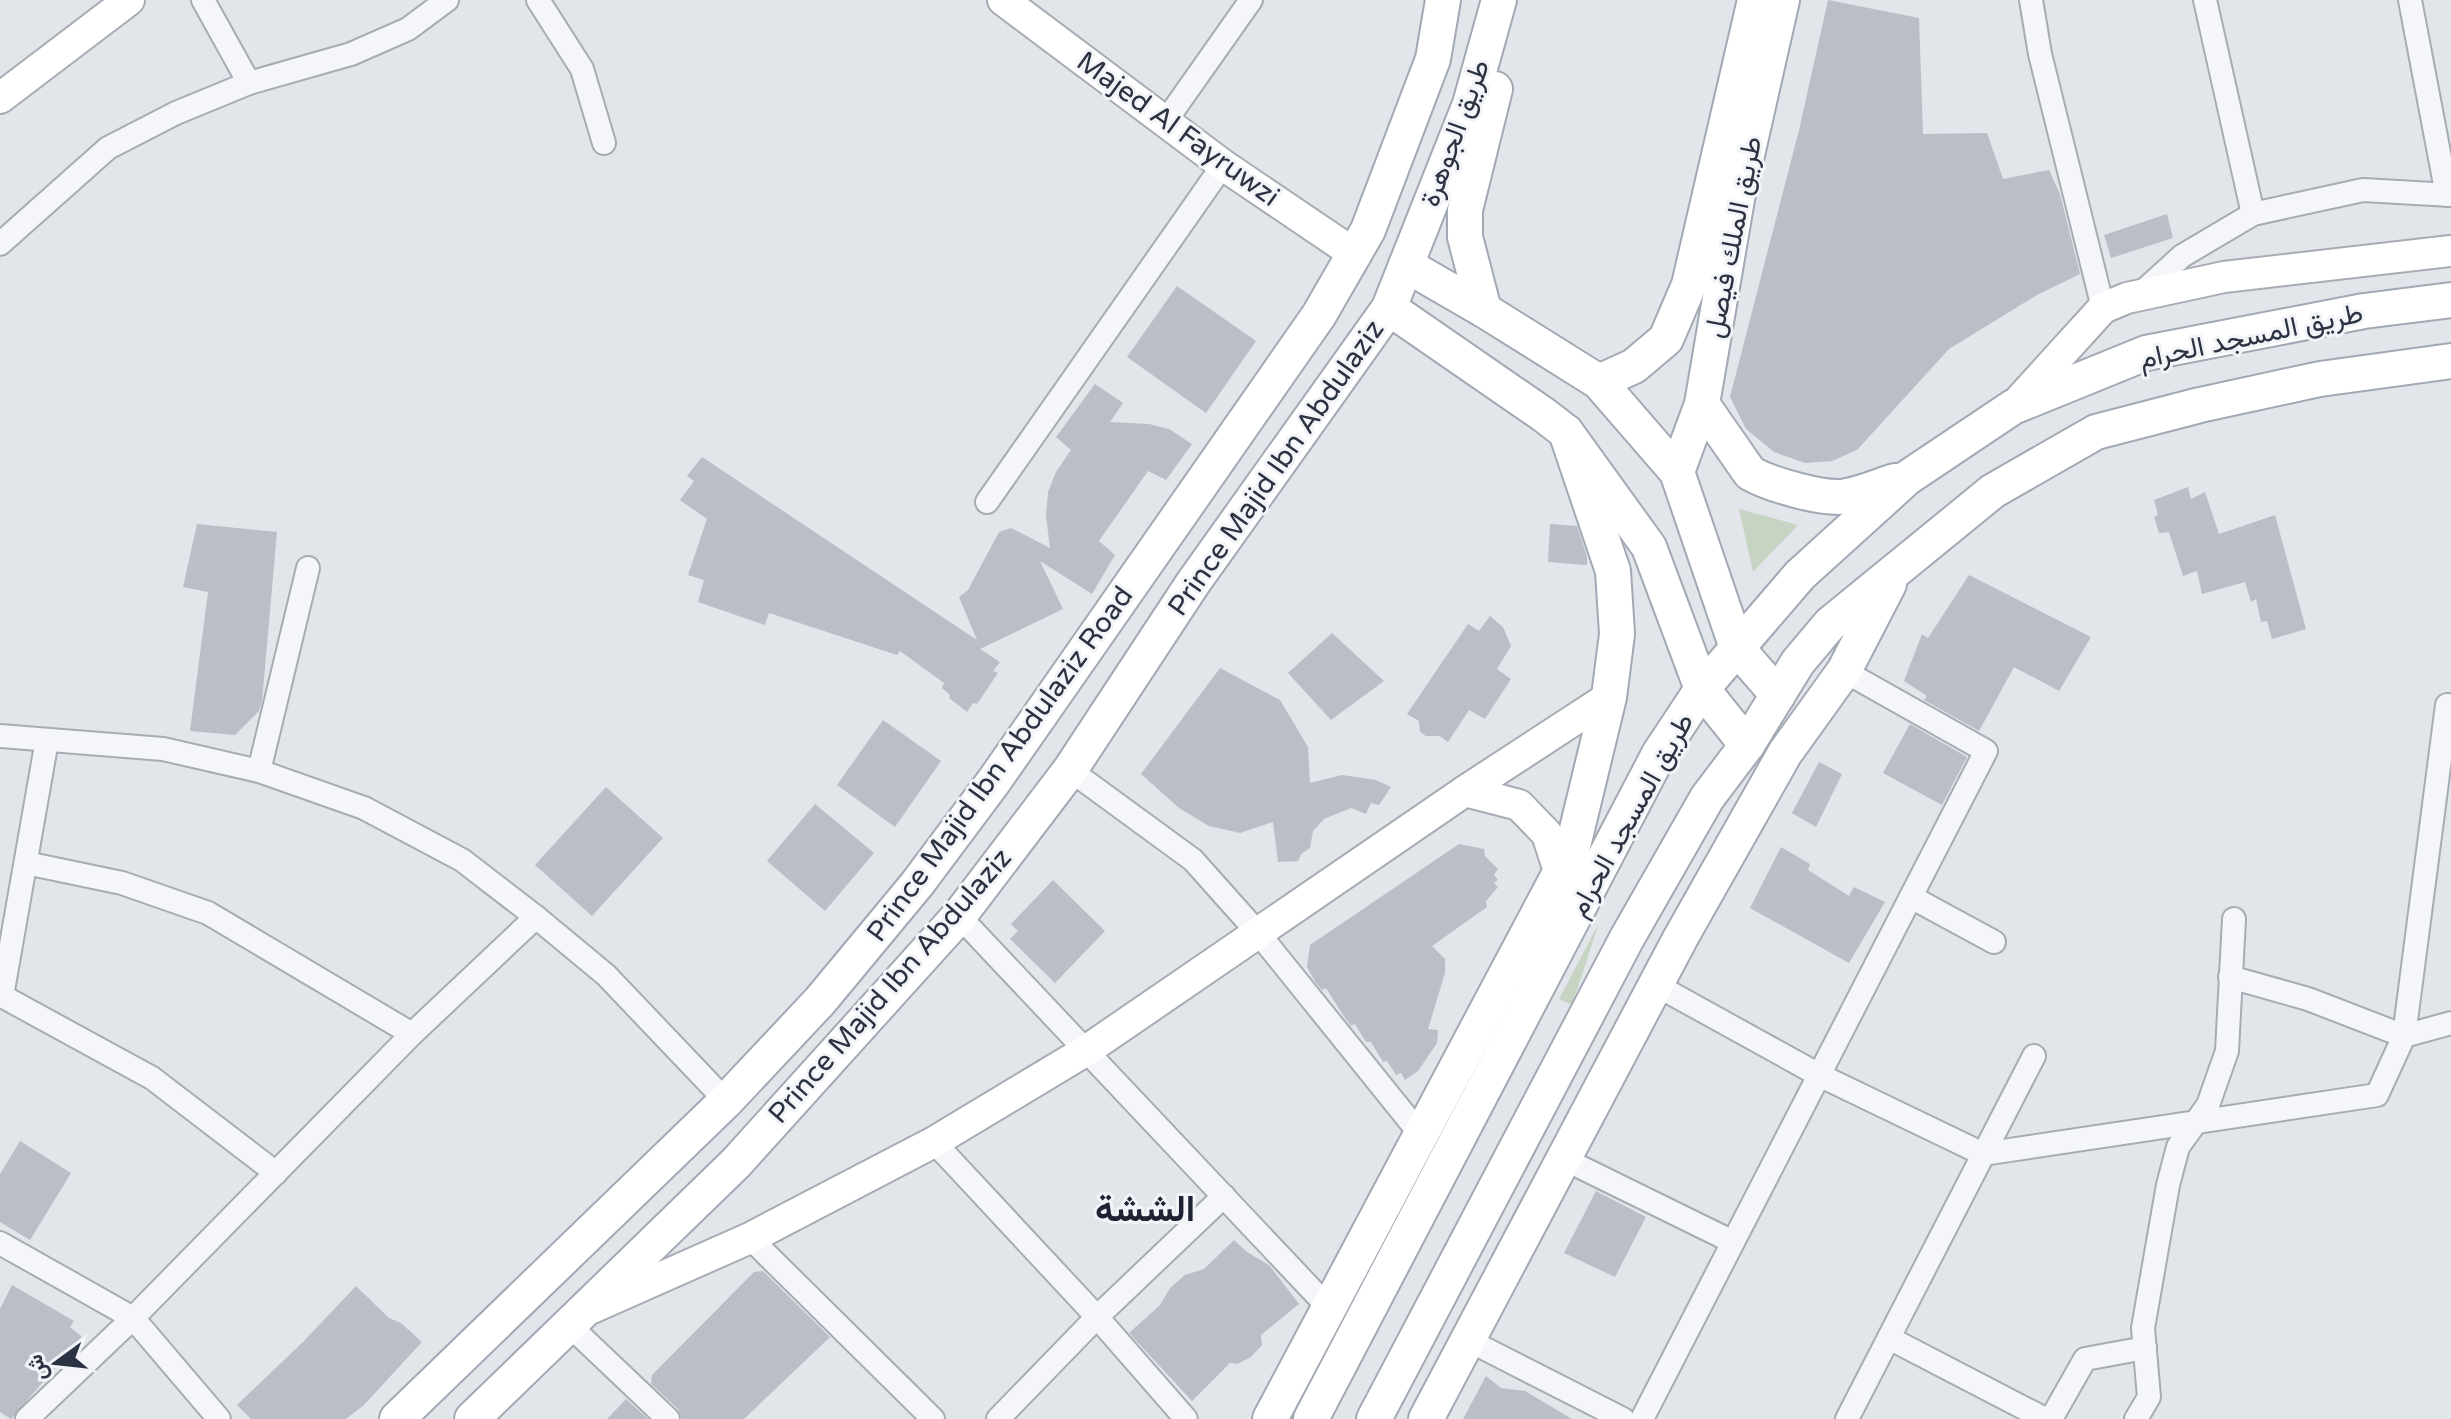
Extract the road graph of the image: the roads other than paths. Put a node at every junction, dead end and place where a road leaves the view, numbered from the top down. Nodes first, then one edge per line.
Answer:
1 (129, 0) edge
2 (203, 0) edge
3 (447, 0) edge
4 (538, 0) edge
5 (1003, 0) edge
6 (1251, 0) edge
7 (1443, 0) edge
8 (1755, 0) edge
9 (1782, 0) edge
10 (2031, 0) edge
11 (2205, 0) edge
12 (2410, 0) edge
13 (1499, 1) edge
14 (249, 83) junction
15 (0, 98) edge
16 (1165, 122) junction
17 (604, 143) dead end
18 (1223, 165) junction
19 (2449, 195) edge
20 (2253, 214) junction
21 (0, 244) edge
22 (2451, 251) edge
23 (1356, 255) junction
24 (1406, 265) junction
25 (2138, 295) junction
26 (2451, 300) edge
27 (1389, 308) junction
28 (2103, 308) junction
29 (1484, 310) junction
30 (2451, 361) edge
31 (1599, 382) junction
32 (1702, 404) junction
33 (2013, 407) junction
34 (1566, 432) junction
35 (1677, 472) junction
36 (1907, 478) junction
37 (987, 502) dead end
38 (1154, 554) junction
39 (308, 568) dead end
40 (1895, 573) junction
41 (1193, 583) junction
42 (1737, 648) junction
43 (1844, 671) junction
44 (1702, 689) junction
45 (1778, 695) junction
46 (1609, 697) junction
47 (2447, 705) dead end
48 (0, 736) edge
49 (47, 740) junction
50 (1747, 745) junction
51 (1070, 770) junction
52 (259, 771) junction
53 (1465, 791) junction
54 (26, 863) junction
55 (1560, 874) junction
56 (1911, 897) junction
57 (959, 916) junction
58 (536, 917) junction
59 (2234, 919) dead end
60 (1259, 934) junction
61 (1994, 942) dead end
62 (2230, 977) junction
63 (1656, 985) junction
64 (1, 996) edge
65 (2451, 1023) edge
66 (412, 1034) junction
67 (2404, 1036) junction
68 (1087, 1050) junction
69 (2034, 1056) dead end
70 (1819, 1075) junction
71 (726, 1101) junction
72 (2195, 1122) junction
73 (1421, 1135) junction
74 (934, 1142) junction
75 (1983, 1154) junction
76 (1564, 1159) junction
77 (276, 1173) junction
78 (1224, 1196) junction
79 (750, 1238) junction
80 (1733, 1242) junction
81 (0, 1243) edge
82 (1336, 1295) junction
83 (1373, 1302) junction
84 (1097, 1317) junction
85 (133, 1318) junction
86 (573, 1319) junction
87 (1889, 1338) junction
88 (1468, 1340) junction
89 (2145, 1348) junction
90 (27, 1419) edge
91 (219, 1419) edge
92 (397, 1419) edge
93 (472, 1419) edge
94 (668, 1419) edge
95 (933, 1419) edge
96 (998, 1419) edge
97 (1186, 1419) edge
98 (1270, 1419) edge
99 (1311, 1419) edge
100 (1374, 1419) edge
101 (1426, 1419) edge
102 (1623, 1419) edge
103 (1642, 1419) edge
104 (1847, 1419) edge
105 (2048, 1419) edge
106 (2136, 1419) edge

1 - 15 street
2 - 14 street
3 - 14 street
4 - 17 street
5 - 16 street, Majed Al Fayruwzi
6 - 16 street
7 - 23 main road, Prince Majid Ibn Abdulaziz Road
8 - 31 main road, طريق الملك فيصل
9 - 32 main road, طريق الملك فيصل
10 - 28 street
11 - 20 street
12 - 19 street
13 - 24 main road, طريق الجوهرة
13 - 29 main road
14 - 21 street
16 - 18 street, Majed Al Fayruwzi
18 - 23 street, Majed Al Fayruwzi
18 - 37 street
19 - 20 street
20 - 25 street
22 - 25 street
23 - 38 main road, Prince Majid Ibn Abdulaziz Road
24 - 27 main road, Prince Majid Ibn Abdulaziz
24 - 29 main road
25 - 28 street
26 - 33 main road, طريق المسجد الحرام
27 - 34 main road
27 - 41 main road, Prince Majid Ibn Abdulaziz
28 - 33 street
29 - 31 main road
30 - 40 main road, طريق المسجد الحرام
31 - 35 main road
32 - 35 main road, طريق الملك فيصل
32 - 36 main road
33 - 36 main road, طريق المسجد الحرام
34 - 44 main road
34 - 46 main road
35 - 42 main road
36 - 42 main road, طريق المسجد الحرام
38 - 41 main road
38 - 71 main road, Prince Majid Ibn Abdulaziz Road
39 - 52 street
40 - 43 main road
40 - 45 main road, طريق المسجد الحرام
41 - 51 main road, Prince Majid Ibn Abdulaziz
42 - 44 main road, طريق المسجد الحرام
42 - 45 main road
43 - 56 street
43 - 63 main road
44 - 50 main road
44 - 83 main road, طريق المسجد الحرام
45 - 50 main road, طريق المسجد الحرام
46 - 53 street
46 - 55 main road
47 - 67 street
48 - 49 street
49 - 52 street
49 - 54 street
50 - 100 main road, طريق المسجد الحرام
51 - 57 main road, Prince Majid Ibn Abdulaziz
51 - 60 street
52 - 58 street
53 - 55 street
53 - 60 street
54 - 64 street
54 - 66 street
55 - 73 main road
56 - 61 street
56 - 70 street
57 - 68 street
57 - 86 main road, Prince Majid Ibn Abdulaziz
58 - 66 street
58 - 71 street
59 - 62 street
60 - 68 street
60 - 73 street
62 - 67 street
62 - 72 street
63 - 70 street
63 - 76 main road
64 - 77 street
65 - 67 street
66 - 77 street
67 - 72 street
68 - 74 street
68 - 78 street
69 - 75 street
70 - 75 street
70 - 80 street
71 - 92 main road, Prince Majid Ibn Abdulaziz Road
72 - 75 street
72 - 89 street
73 - 82 main road
74 - 79 street
74 - 84 street
75 - 87 street
76 - 80 street
76 - 88 main road
77 - 85 street
78 - 82 street
78 - 84 street
79 - 86 street
79 - 95 street
80 - 103 street
81 - 85 street
82 - 83 main road
82 - 98 main road
83 - 99 main road, طريق المسجد الحرام
84 - 96 street
84 - 97 street
85 - 90 street
85 - 91 street
86 - 93 main road, Prince Majid Ibn Abdulaziz
86 - 94 street
87 - 104 street
87 - 105 street
88 - 101 main road
88 - 102 street
89 - 105 street
89 - 106 street

